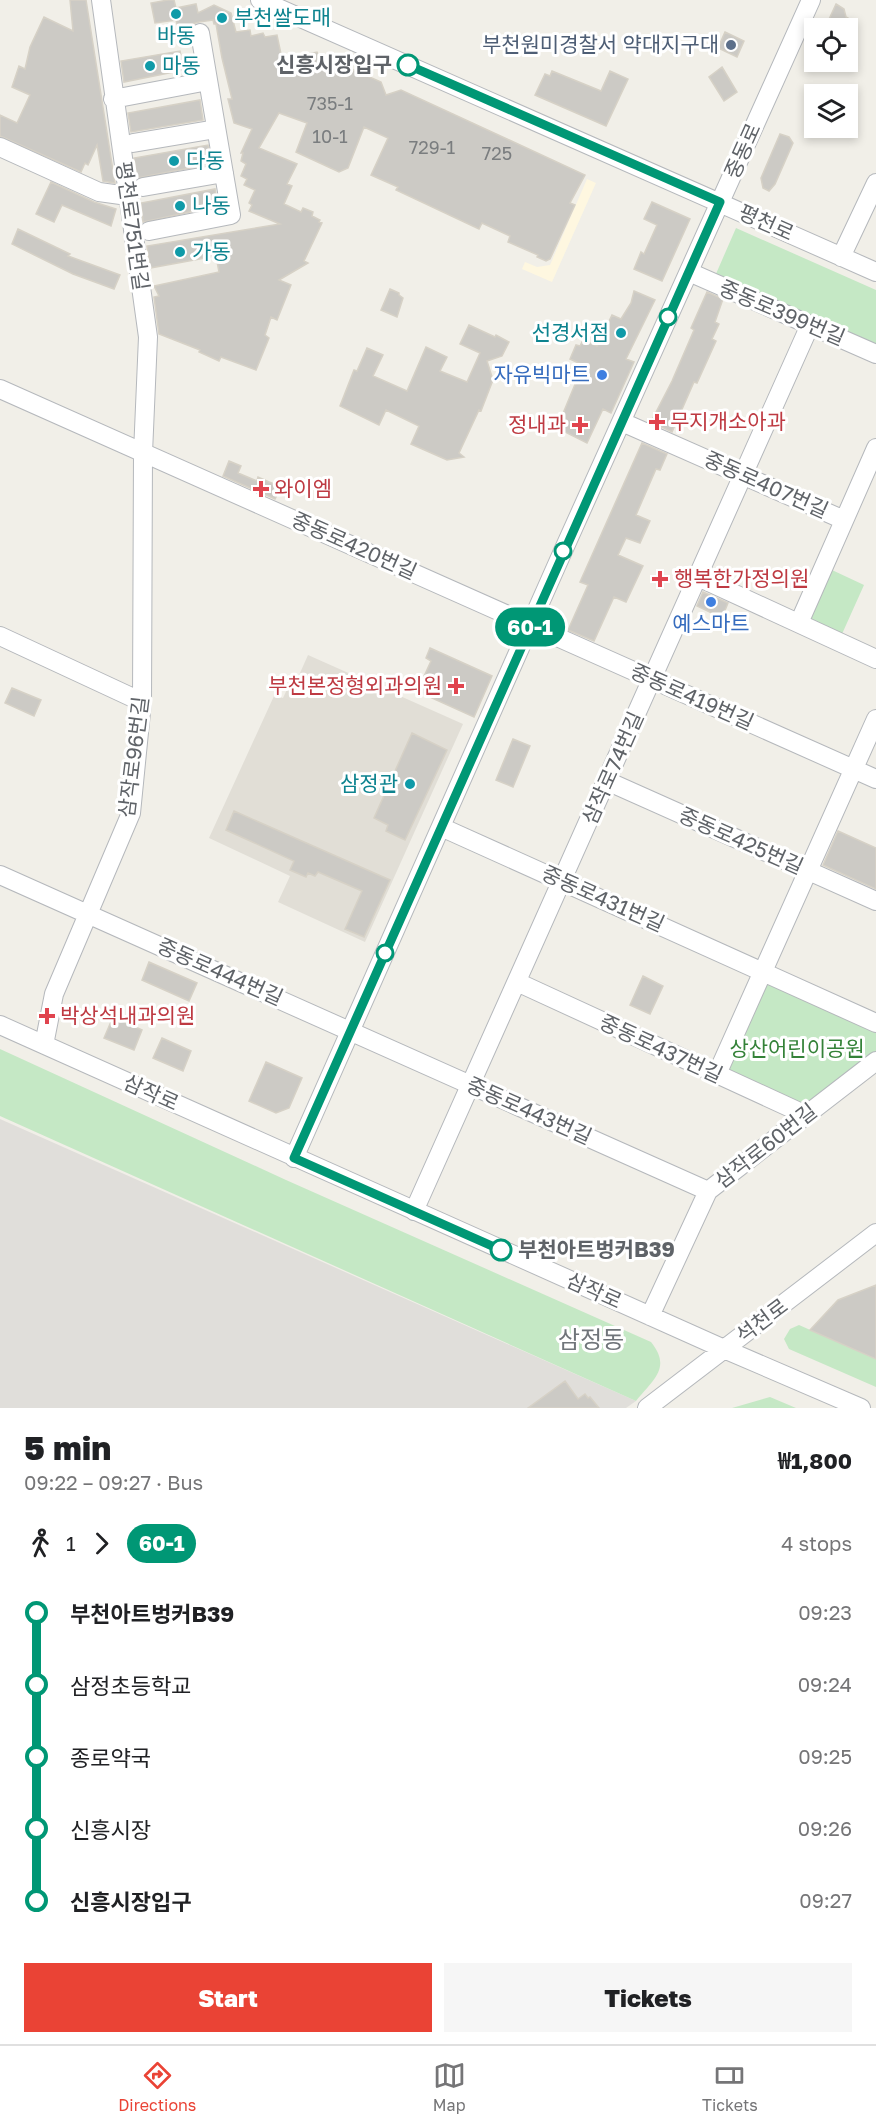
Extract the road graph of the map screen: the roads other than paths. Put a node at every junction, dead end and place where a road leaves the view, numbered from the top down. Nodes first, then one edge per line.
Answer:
1 (101, 0) edge
2 (260, 0) edge
3 (811, 0) edge
4 (200, 33) dead end
5 (208, 81) junction
6 (114, 99) junction
7 (216, 129) junction
8 (133, 143) dead end
9 (0, 147) edge
10 (224, 173) junction
11 (876, 183) edge
12 (135, 192) junction
13 (720, 202) junction
14 (149, 231) dead end
15 (841, 257) junction
16 (688, 272) junction
17 (876, 272) edge
18 (810, 325) junction
19 (876, 354) edge
20 (0, 389) edge
21 (622, 422) junction
22 (876, 448) edge
23 (143, 453) junction
24 (743, 476) junction
25 (844, 520) junction
26 (698, 577) junction
27 (799, 623) junction
28 (531, 625) junction
29 (0, 636) edge
30 (876, 659) edge
31 (652, 679) junction
32 (142, 702) junction
33 (876, 719) edge
34 (854, 769) junction
35 (876, 779) edge
36 (607, 781) junction
37 (441, 827) junction
38 (808, 871) junction
39 (0, 875) edge
40 (562, 880) junction
41 (876, 902) edge
42 (88, 914) junction
43 (764, 972) junction
44 (517, 982) junction
45 (876, 1023) edge
46 (0, 1025) edge
47 (351, 1030) junction
48 (44, 1045) junction
49 (876, 1061) edge
50 (717, 1074) junction
51 (471, 1084) junction
52 (806, 1115) junction
53 (294, 1158) junction
54 (708, 1191) junction
55 (414, 1211) junction
56 (876, 1233) edge
57 (650, 1316) junction
58 (724, 1349) junction
59 (647, 1408) edge
60 (861, 1408) edge

1 - 6 street, 평천로751번길
2 - 13 street, 평천로
3 - 13 street, 중동로
4 - 5 street
5 - 6 street
5 - 7 street
6 - 12 street, 평천로751번길
7 - 8 street
7 - 10 street
9 - 12 street
10 - 12 street
10 - 14 street
11 - 15 street
12 - 23 street, 평천로751번길
13 - 15 street, 평천로
13 - 16 street, 중동로
15 - 17 street, 평천로
16 - 18 street, 중동로399번길
16 - 21 street, 중동로
18 - 19 street, 중동로399번길
18 - 24 street, 삼작로74번길
20 - 23 street, 중동로420번길
21 - 24 street, 중동로407번길
21 - 28 street, 중동로
22 - 25 street
23 - 28 street, 중동로420번길
23 - 32 street, 삼작로96번길
24 - 25 street, 중동로407번길
24 - 26 street, 삼작로74번길
25 - 27 street
26 - 27 street
26 - 31 street, 삼작로74번길
27 - 30 street
28 - 31 street, 중동로419번길
28 - 37 street, 중동로
29 - 32 street
31 - 34 street, 중동로419번길
31 - 36 street, 삼작로74번길
32 - 42 street, 삼작로96번길
33 - 34 street
34 - 35 street, 중동로419번길
34 - 38 street
36 - 38 street, 중동로425번길
36 - 40 street, 삼작로74번길
37 - 40 street, 중동로431번길
37 - 47 street, 중동로
38 - 41 street, 중동로425번길
38 - 43 street
39 - 42 street, 중동로444번길
40 - 43 street, 중동로431번길
40 - 44 street, 삼작로74번길
42 - 47 street, 중동로444번길
42 - 48 street, 삼작로96번길
43 - 45 street, 중동로431번길
43 - 50 street
44 - 50 street, 중동로437번길
44 - 51 street, 삼작로74번길
46 - 48 street, 삼작로
47 - 51 street, 중동로443번길
47 - 53 street, 중동로
48 - 53 street, 삼작로
49 - 52 street, 삼작로60번길
50 - 52 street, 중동로437번길
51 - 54 street, 중동로443번길
51 - 55 street, 삼작로74번길
52 - 54 street, 삼작로60번길
53 - 55 street, 삼작로
54 - 57 street, 삼작로60번길
55 - 57 street, 삼작로
56 - 58 street, 석천로
57 - 58 street, 삼작로
58 - 59 street, 석천로
58 - 60 street, 삼작로

